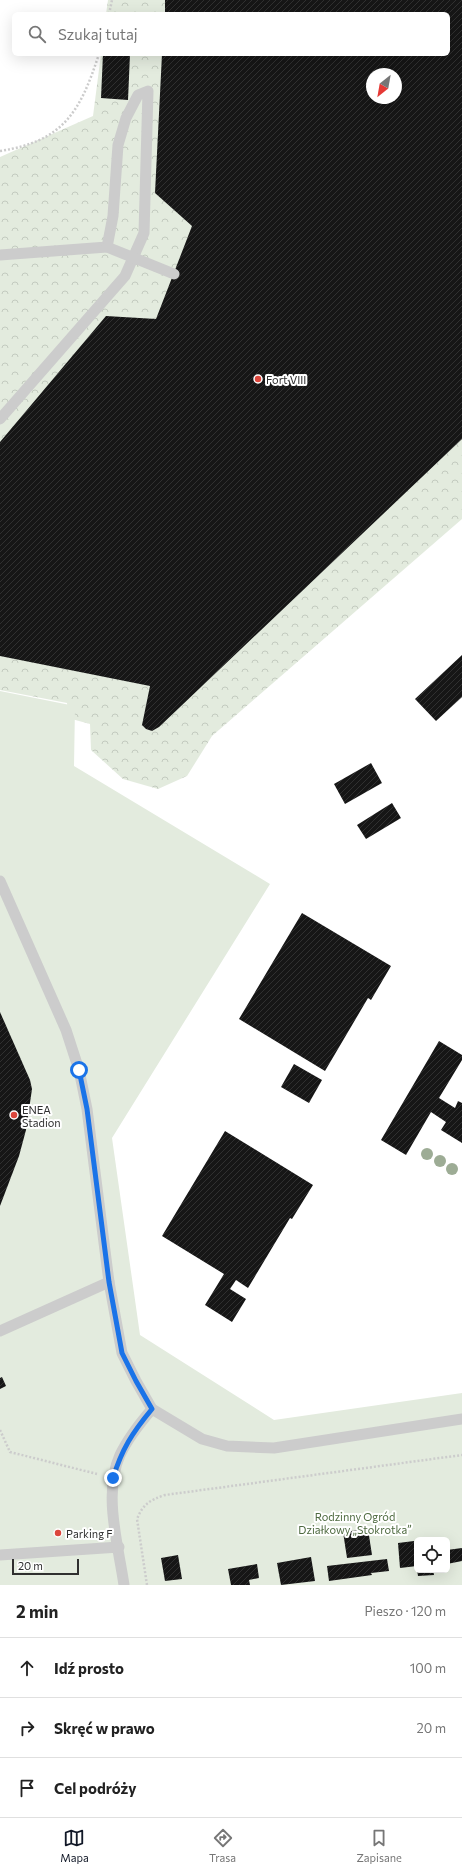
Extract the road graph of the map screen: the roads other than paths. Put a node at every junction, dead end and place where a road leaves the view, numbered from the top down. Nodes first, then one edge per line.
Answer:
1 (107, 247) junction
2 (0, 255) edge
3 (174, 274) dead end
4 (0, 419) edge
5 (0, 881) edge
6 (109, 1282) junction
7 (0, 1331) edge
8 (152, 1409) junction
9 (462, 1419) edge
10 (119, 1547) junction
11 (0, 1555) edge
12 (124, 1585) edge

1 - 2 lane
1 - 3 lane, bridge
1 - 4 lane
5 - 6 lane
6 - 7 lane
6 - 8 lane
8 - 9 lane
8 - 10 lane
10 - 11 lane
10 - 12 lane

